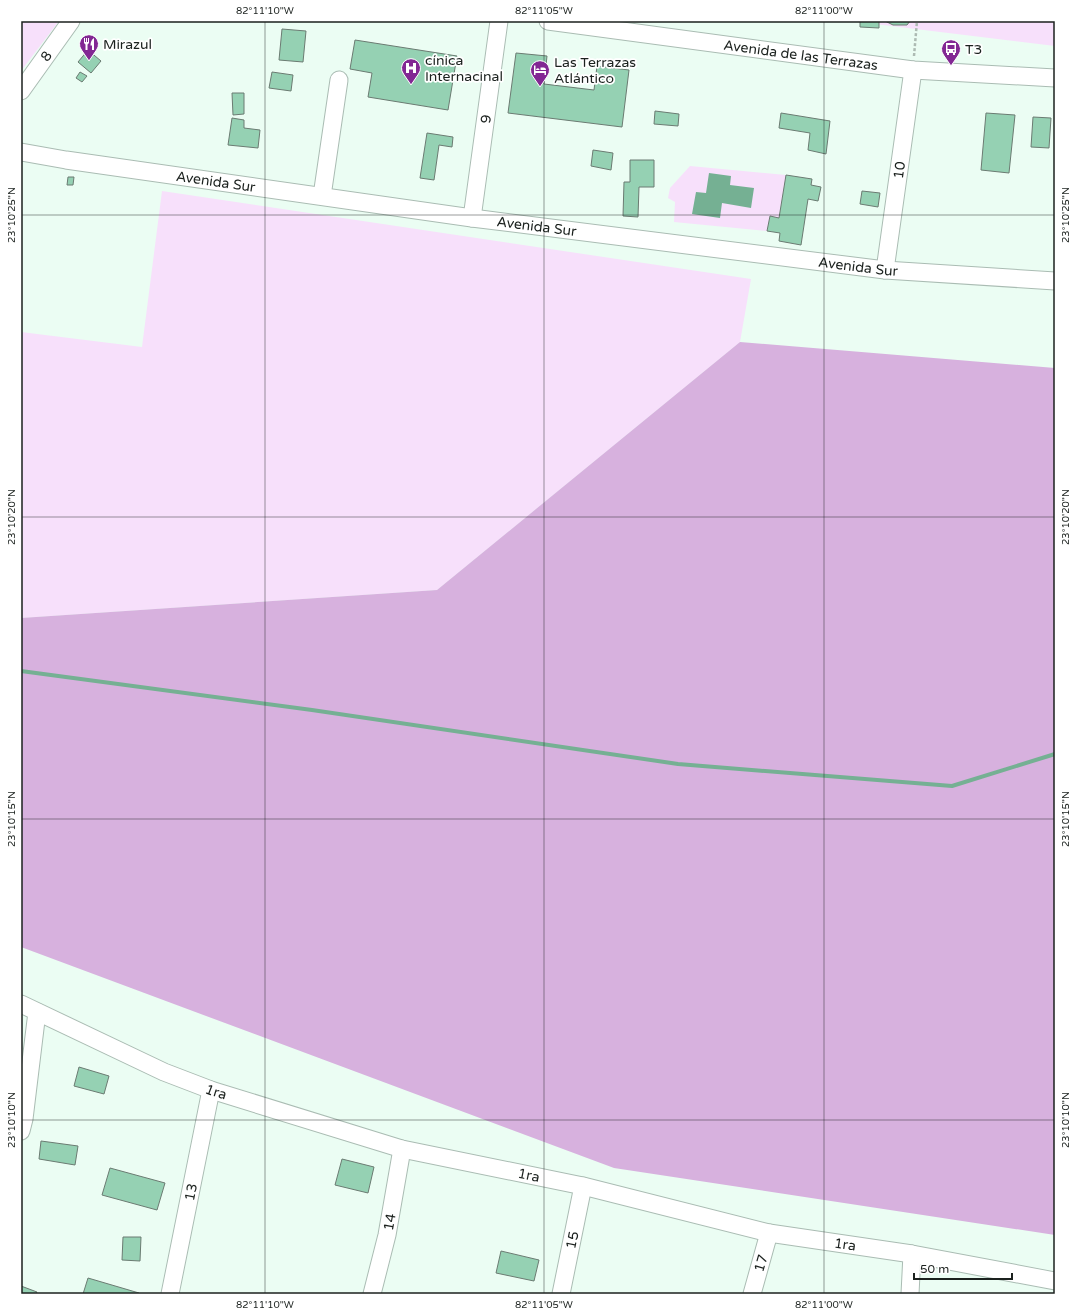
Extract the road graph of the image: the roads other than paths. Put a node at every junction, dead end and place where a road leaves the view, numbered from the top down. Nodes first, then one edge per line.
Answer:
1 (71, 21) edge
2 (499, 21) edge
3 (548, 21) edge
4 (913, 70) junction
5 (1055, 78) edge
6 (339, 80) dead end
7 (21, 91) edge
8 (21, 152) edge
9 (322, 196) junction
10 (472, 218) junction
11 (885, 270) junction
12 (1055, 281) edge
13 (21, 1004) edge
14 (37, 1012) junction
15 (211, 1090) junction
16 (21, 1131) edge
17 (402, 1149) junction
18 (582, 1186) junction
19 (769, 1233) junction
20 (912, 1254) junction
21 (1055, 1281) edge
22 (170, 1294) edge
23 (372, 1294) edge
24 (561, 1294) edge
25 (752, 1294) edge
26 (763, 1294) edge
27 (910, 1294) edge

1 - 7 street, 8
2 - 10 street, 9
3 - 4 street, Avenida de las Terrazas
4 - 5 street, Avenida de las Terrazas
4 - 11 street, 10
6 - 9 street
8 - 9 street, Avenida Sur
9 - 10 street, Avenida Sur
10 - 11 street, Avenida Sur
11 - 12 street, Avenida Sur
13 - 14 street, 1ra
14 - 15 street, 1ra
14 - 16 street
15 - 17 street, 1ra
15 - 22 street, 13
17 - 18 street, 1ra
17 - 23 street, 14
18 - 19 street, 1ra
18 - 24 street, 15
19 - 20 street, 1ra
19 - 25 street, 17
19 - 26 street
20 - 21 street, 1ra
20 - 27 street

